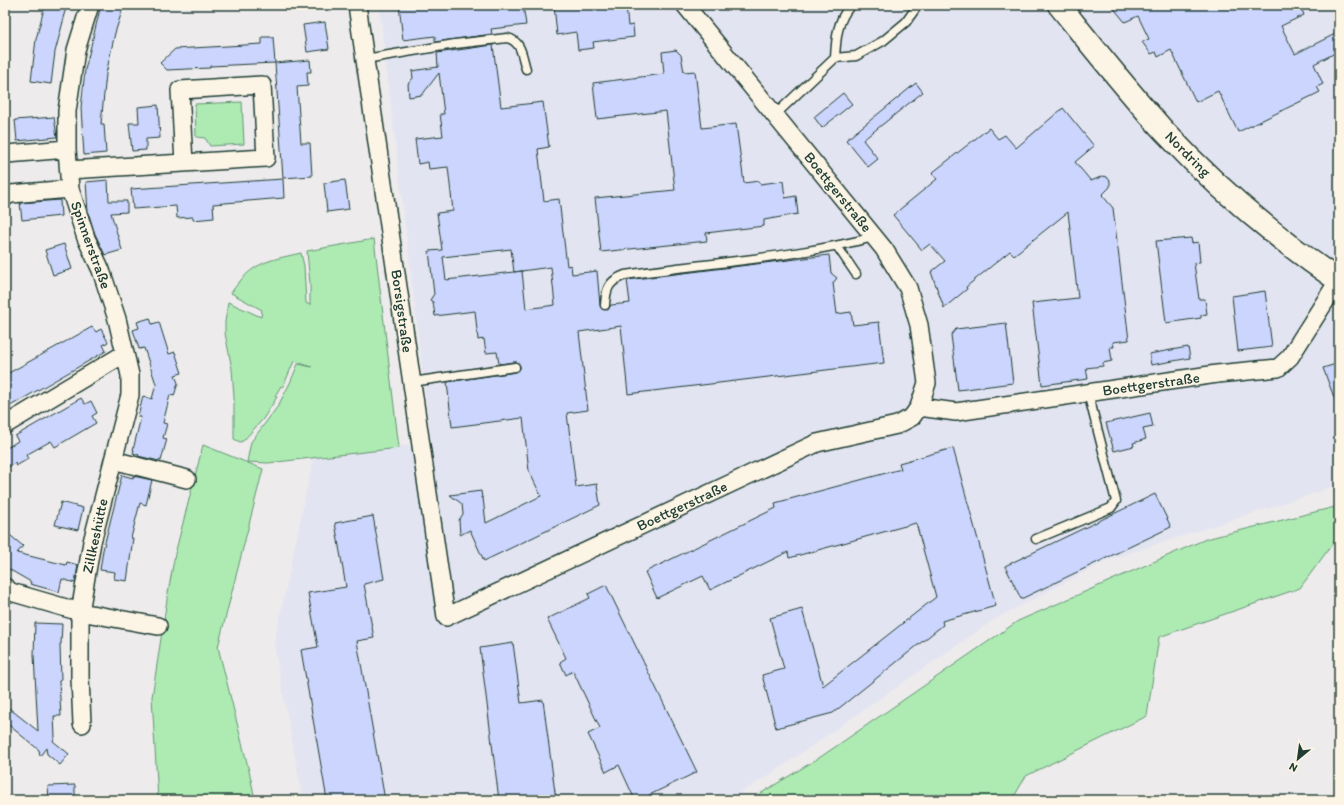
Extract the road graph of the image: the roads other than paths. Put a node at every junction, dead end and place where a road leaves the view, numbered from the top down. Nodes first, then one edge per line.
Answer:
1 (90, 5) edge
2 (357, 5) edge
3 (684, 5) edge
4 (851, 5) edge
5 (918, 5) edge
6 (1059, 5) edge
7 (835, 58) junction
8 (365, 59) junction
9 (526, 70) dead end
10 (775, 115) junction
11 (67, 149) junction
12 (6, 153) edge
13 (184, 163) junction
14 (69, 170) junction
15 (70, 189) junction
16 (5, 197) edge
17 (874, 237) junction
18 (837, 246) junction
19 (856, 274) dead end
20 (1339, 281) edge
21 (605, 305) dead end
22 (117, 319) joint
23 (124, 354) junction
24 (514, 368) dead end
25 (412, 382) junction
26 (1088, 393) junction
27 (919, 407) junction
28 (5, 425) edge
29 (113, 460) junction
30 (187, 479) dead end
31 (1036, 539) dead end
32 (5, 587) edge
33 (80, 612) junction
34 (446, 617) joint
35 (158, 626) dead end
36 (82, 724) dead end

1 - 11 street, Spinnerstraße
2 - 8 street, Borsigstraße
3 - 10 street, Boettgerstraße
4 - 7 lane
5 - 7 lane
6 - 20 main road, Nordring
7 - 10 lane
8 - 9 lane
8 - 25 street, Borsigstraße
10 - 17 street, Boettgerstraße
11 - 12 street
11 - 14 street, Spinnerstraße
13 - 13 street
13 - 14 street
14 - 15 street, Spinnerstraße
15 - 16 street
15 - 22 street, Spinnerstraße
17 - 18 lane
17 - 27 street, Boettgerstraße
18 - 19 lane
18 - 21 lane
20 - 26 street, Boettgerstraße
22 - 23 street, Zillkeshütte
23 - 28 street
23 - 29 street, Zillkeshütte
24 - 25 lane
25 - 34 street, Borsigstraße
26 - 27 street, Boettgerstraße
26 - 31 lane
27 - 34 street, Boettgerstraße
29 - 30 street
29 - 33 street, Zillkeshütte
32 - 33 street
33 - 35 street
33 - 36 street, Zillkeshütte

